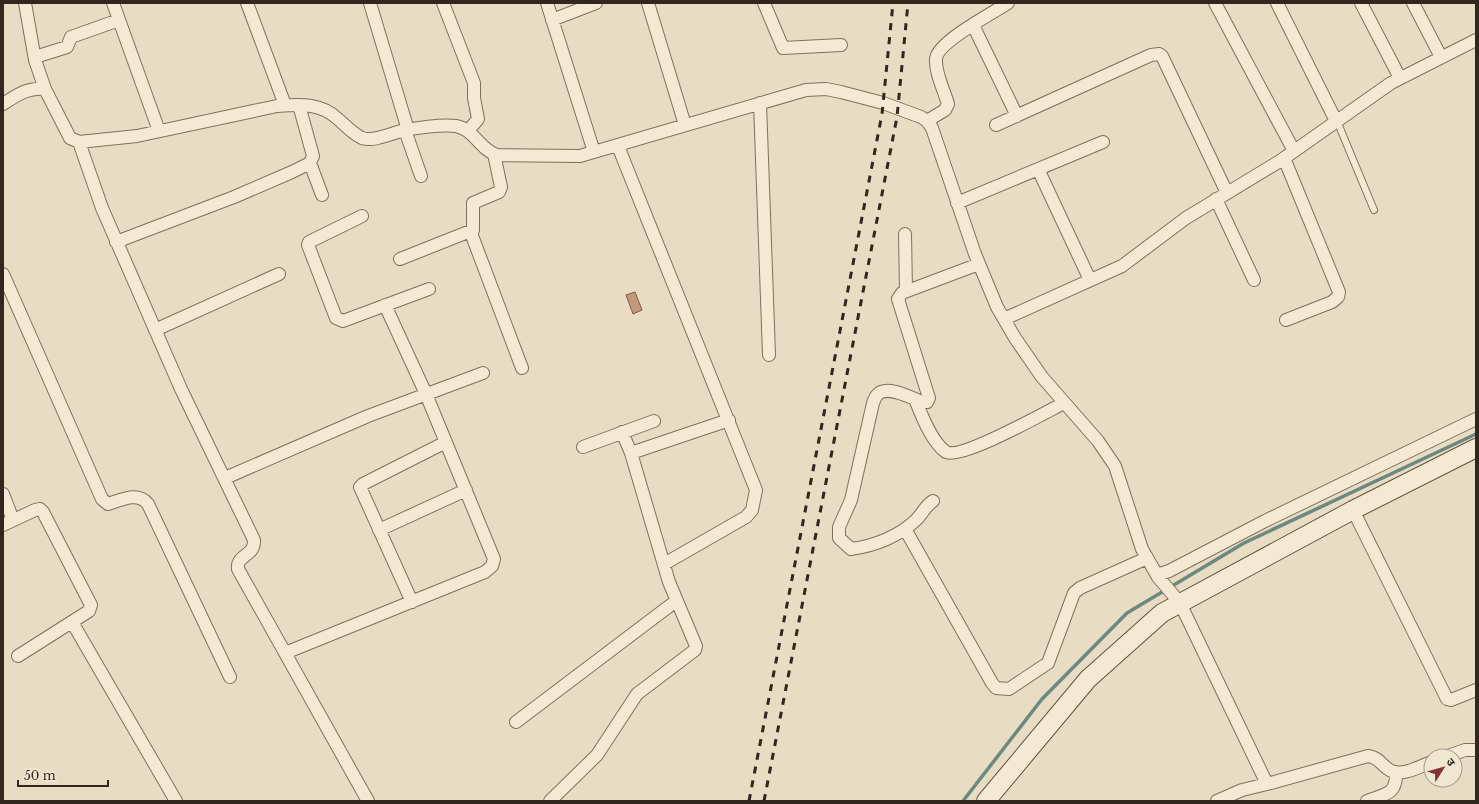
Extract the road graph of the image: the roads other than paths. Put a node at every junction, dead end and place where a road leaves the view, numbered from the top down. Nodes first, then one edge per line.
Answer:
1 (25, 3) edge
2 (113, 3) edge
3 (247, 3) edge
4 (370, 3) edge
5 (442, 3) edge
6 (547, 3) edge
7 (596, 3) edge
8 (648, 3) edge
9 (764, 3) edge
10 (1008, 3) edge
11 (1215, 3) edge
12 (1277, 3) edge
13 (1361, 3) edge
14 (1413, 3) edge
15 (119, 20) junction
16 (552, 20) junction
17 (973, 25) junction
18 (1476, 40) edge
19 (841, 45) dead end
20 (35, 57) junction
21 (1441, 57) junction
22 (1400, 78) junction
23 (45, 89) junction
24 (760, 103) junction
25 (3, 104) edge
26 (285, 105) junction
27 (299, 105) junction
28 (1017, 116) junction
29 (927, 121) junction
30 (1336, 121) junction
31 (685, 125) junction
32 (996, 126) dead end
33 (406, 130) junction
34 (159, 131) junction
35 (468, 131) junction
36 (79, 142) junction
37 (1103, 142) dead end
38 (618, 146) junction
39 (1294, 151) junction
40 (594, 152) junction
41 (494, 154) junction
42 (1284, 158) junction
43 (310, 162) junction
44 (1038, 169) junction
45 (421, 176) dead end
46 (322, 195) dead end
47 (1221, 196) junction
48 (957, 203) junction
49 (1374, 210) dead end
50 (362, 216) dead end
51 (471, 233) junction
52 (905, 234) dead end
53 (116, 242) junction
54 (400, 259) dead end
55 (979, 264) junction
56 (3, 274) edge
57 (279, 274) dead end
58 (1090, 280) junction
59 (1254, 280) dead end
60 (429, 289) dead end
61 (906, 291) junction
62 (385, 304) junction
63 (1004, 319) junction
64 (1286, 320) dead end
65 (155, 330) junction
66 (769, 355) dead end
67 (522, 368) dead end
68 (482, 374) dead end
69 (426, 394) junction
70 (915, 399) junction
71 (1064, 403) junction
72 (1476, 419) edge
73 (729, 420) junction
74 (654, 421) dead end
75 (622, 432) junction
76 (446, 442) junction
77 (582, 447) dead end
78 (1476, 448) edge
79 (631, 453) junction
80 (225, 478) junction
81 (466, 490) junction
82 (3, 494) edge
83 (933, 502) dead end
84 (1353, 510) junction
85 (8, 523) edge
86 (905, 529) junction
87 (379, 530) junction
88 (1147, 558) junction
89 (664, 564) junction
90 (1157, 576) junction
91 (1176, 599) junction
92 (676, 601) junction
93 (412, 602) junction
94 (72, 622) junction
95 (285, 653) junction
96 (18, 656) dead end
97 (230, 678) dead end
98 (1476, 690) edge
99 (516, 722) dead end
100 (1476, 750) edge
101 (1463, 751) edge
102 (1423, 765) edge
103 (1396, 772) junction
104 (1267, 784) junction
105 (176, 801) edge
106 (368, 801) edge
107 (550, 801) edge
108 (986, 801) edge
109 (1217, 801) edge
110 (1367, 801) edge

1 - 20 street
2 - 15 street
3 - 26 street
4 - 33 street
5 - 35 street
6 - 16 street
7 - 16 street
8 - 31 street
9 - 19 street
10 - 17 street
11 - 39 street
12 - 30 street
13 - 22 street
14 - 21 street
15 - 20 street
15 - 34 street
16 - 40 street
17 - 28 street
17 - 29 street
18 - 21 street
20 - 23 street
21 - 22 street
22 - 30 street
23 - 25 street
23 - 36 street
24 - 29 street
24 - 31 street
24 - 66 street
26 - 27 street
26 - 34 street
27 - 33 street
27 - 43 street
28 - 32 street
28 - 47 street
29 - 48 street
30 - 39 street
30 - 49 lane
31 - 38 street
33 - 35 street
33 - 45 street
34 - 36 street
35 - 41 street
36 - 53 street
37 - 44 street
38 - 40 street
38 - 73 street
39 - 42 street
40 - 41 street
41 - 51 street
42 - 47 street
42 - 64 street
43 - 46 street
43 - 53 street
44 - 48 street
44 - 58 street
47 - 58 street
47 - 59 street
48 - 55 street
50 - 62 street
51 - 54 street
51 - 67 street
52 - 61 street
53 - 65 street
55 - 61 street
55 - 63 street
56 - 97 street
57 - 65 street
58 - 63 street
60 - 62 street
61 - 70 street
62 - 69 street
63 - 71 street
65 - 80 street
68 - 69 street
69 - 76 street
69 - 80 street
70 - 71 street
70 - 86 street
71 - 88 street
72 - 90 street
73 - 79 street
73 - 89 street
74 - 75 street
75 - 77 street
75 - 79 street
76 - 81 street
76 - 87 street
78 - 84 street
79 - 89 street
80 - 95 street
81 - 87 street
81 - 93 street
82 - 85 street
83 - 86 street
84 - 91 street
84 - 98 street
85 - 94 street
86 - 88 street
87 - 93 street
88 - 90 street
89 - 92 street
90 - 91 street
91 - 104 street
91 - 108 street
92 - 99 street
92 - 107 street
93 - 95 street
94 - 96 street
94 - 105 street
95 - 106 street
100 - 101 street
102 - 103 street
103 - 104 street
103 - 110 street
104 - 109 street

